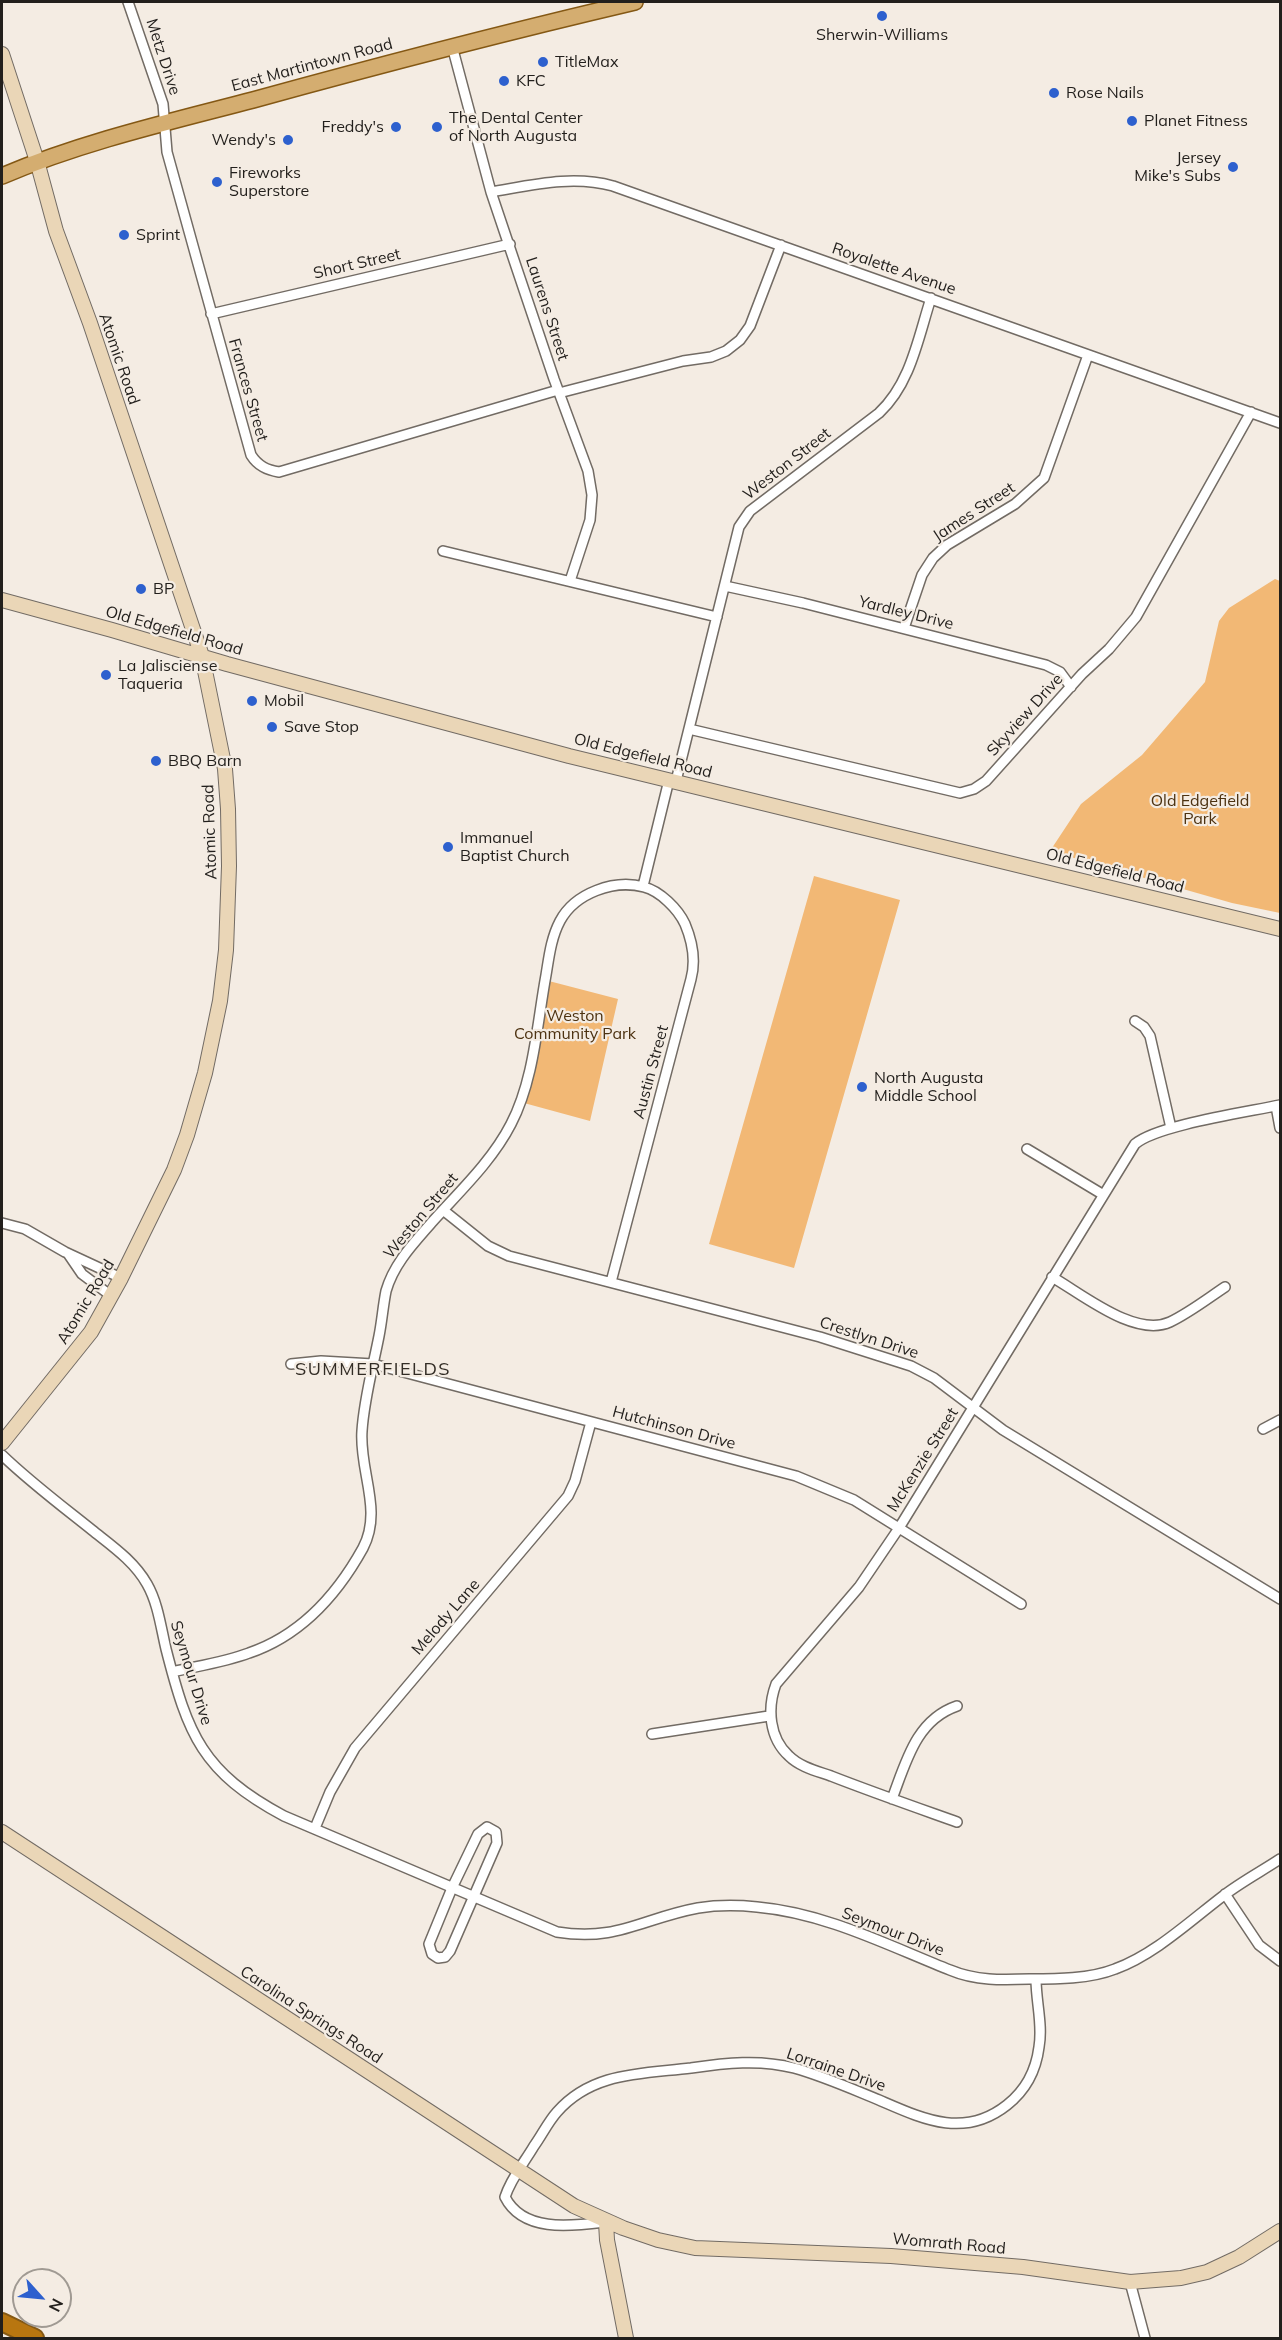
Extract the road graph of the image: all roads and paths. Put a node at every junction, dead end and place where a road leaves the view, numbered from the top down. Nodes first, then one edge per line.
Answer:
1 (128, 2) edge
2 (635, 2) edge
3 (452, 46) junction
4 (2, 54) edge
5 (166, 123) junction
6 (37, 161) junction
7 (2, 176) edge
8 (492, 192) junction
9 (510, 244) junction
10 (781, 245) junction
11 (931, 298) junction
12 (211, 314) junction
13 (1088, 355) junction
14 (559, 392) junction
15 (1251, 412) junction
16 (1281, 423) edge
17 (443, 551) dead end
18 (570, 581) junction
19 (724, 586) junction
20 (2, 600) edge
21 (717, 617) junction
22 (903, 628) junction
23 (202, 656) junction
24 (1071, 687) junction
25 (689, 729) junction
26 (673, 781) junction
27 (644, 886) junction
28 (1281, 929) edge
29 (1135, 1021) dead end
30 (1278, 1105) edge
31 (1171, 1128) junction
32 (1281, 1128) edge
33 (1027, 1149) dead end
34 (1102, 1194) junction
35 (443, 1210) junction
36 (2, 1223) edge
37 (65, 1252) junction
38 (1052, 1277) junction
39 (121, 1278) junction
40 (611, 1282) junction
41 (1225, 1287) dead end
42 (110, 1295) junction
43 (291, 1364) dead end
44 (373, 1364) junction
45 (972, 1409) junction
46 (1281, 1420) edge
47 (591, 1422) junction
48 (1263, 1428) dead end
49 (2, 1443) edge
50 (2, 1455) edge
51 (899, 1528) junction
52 (1281, 1599) edge
53 (1022, 1604) dead end
54 (172, 1672) junction
55 (957, 1706) dead end
56 (769, 1716) junction
57 (652, 1734) dead end
58 (892, 1799) junction
59 (957, 1822) dead end
60 (315, 1828) junction
61 (2, 1832) edge
62 (1281, 1859) edge
63 (452, 1888) junction
64 (1225, 1894) junction
65 (472, 1896) junction
66 (1281, 1961) edge
67 (1036, 1979) junction
68 (519, 2170) junction
69 (606, 2222) junction
70 (1281, 2231) edge
71 (1130, 2282) junction
72 (2, 2322) edge
73 (34, 2338) edge
74 (626, 2338) edge
75 (1145, 2338) edge

1 - 5 street, Metz Drive
2 - 3 main road, East Martintown Road
3 - 5 main road, East Martintown Road
3 - 8 street, Laurens Street
4 - 6 street, Atomic Road
5 - 6 main road, East Martintown Road
5 - 12 street, Frances Street
6 - 7 main road, East Martintown Road
6 - 23 street, Atomic Road
8 - 9 street, Laurens Street
8 - 10 street, Royalette Avenue
9 - 12 street, Short Street
9 - 14 street, Laurens Street
10 - 11 street, Royalette Avenue
10 - 14 street, Frances Street
11 - 13 street, Royalette Avenue
11 - 19 street, Weston Street
12 - 14 street, Frances Street
13 - 15 street, Royalette Avenue
13 - 22 street, James Street
14 - 18 street, Laurens Street
15 - 16 street, Royalette Avenue
15 - 24 street, Skyview Drive
17 - 18 street
18 - 21 street
19 - 21 street, Weston Street
19 - 22 street, Yardley Drive
20 - 23 street, Old Edgefield Road
21 - 25 street, Weston Street
22 - 24 street, Yardley Drive
23 - 26 street, Old Edgefield Road
23 - 39 street, Atomic Road
24 - 25 street, Skyview Drive
25 - 26 street, Weston Street
26 - 27 street, Weston Street
26 - 28 street, Old Edgefield Road
27 - 35 street, Weston Street
27 - 40 street, Austin Street
29 - 31 street
30 - 31 street, McKenzie Street
30 - 32 street, McKenzie Street
31 - 34 street, McKenzie Street
33 - 34 street
34 - 38 street, McKenzie Street
35 - 40 street, Crestlyn Drive
35 - 44 street, Weston Street
36 - 37 street
37 - 39 street
37 - 42 street
38 - 41 street
38 - 45 street, McKenzie Street
39 - 42 street, Atomic Road
40 - 45 street, Crestlyn Drive
42 - 49 street, Atomic Road
43 - 44 street, Hutchinson Drive
44 - 47 street, Hutchinson Drive
44 - 54 street, Weston Street
45 - 51 street, McKenzie Street
45 - 52 street, Crestlyn Drive
46 - 48 street
47 - 51 street, Hutchinson Drive
47 - 60 street, Melody Lane
50 - 54 street, Seymour Drive
51 - 53 street, Hutchinson Drive
51 - 56 street, McKenzie Street
54 - 60 street, Seymour Drive
55 - 58 street
56 - 57 street
56 - 58 street
58 - 59 street
60 - 63 street, Seymour Drive
61 - 68 street, Carolina Springs Road
62 - 64 street, Seymour Drive
63 - 65 street, Seymour Drive
63 - 65 street
63 - 65 street
64 - 66 street
64 - 67 street, Seymour Drive
65 - 67 street, Seymour Drive
67 - 68 street, Lorraine Drive
68 - 69 street, Carolina Springs Road
68 - 69 street, Lorraine Drive
69 - 71 street, Womrath Road
69 - 74 street
70 - 71 street, Womrath Road
71 - 75 street
72 - 73 highway

